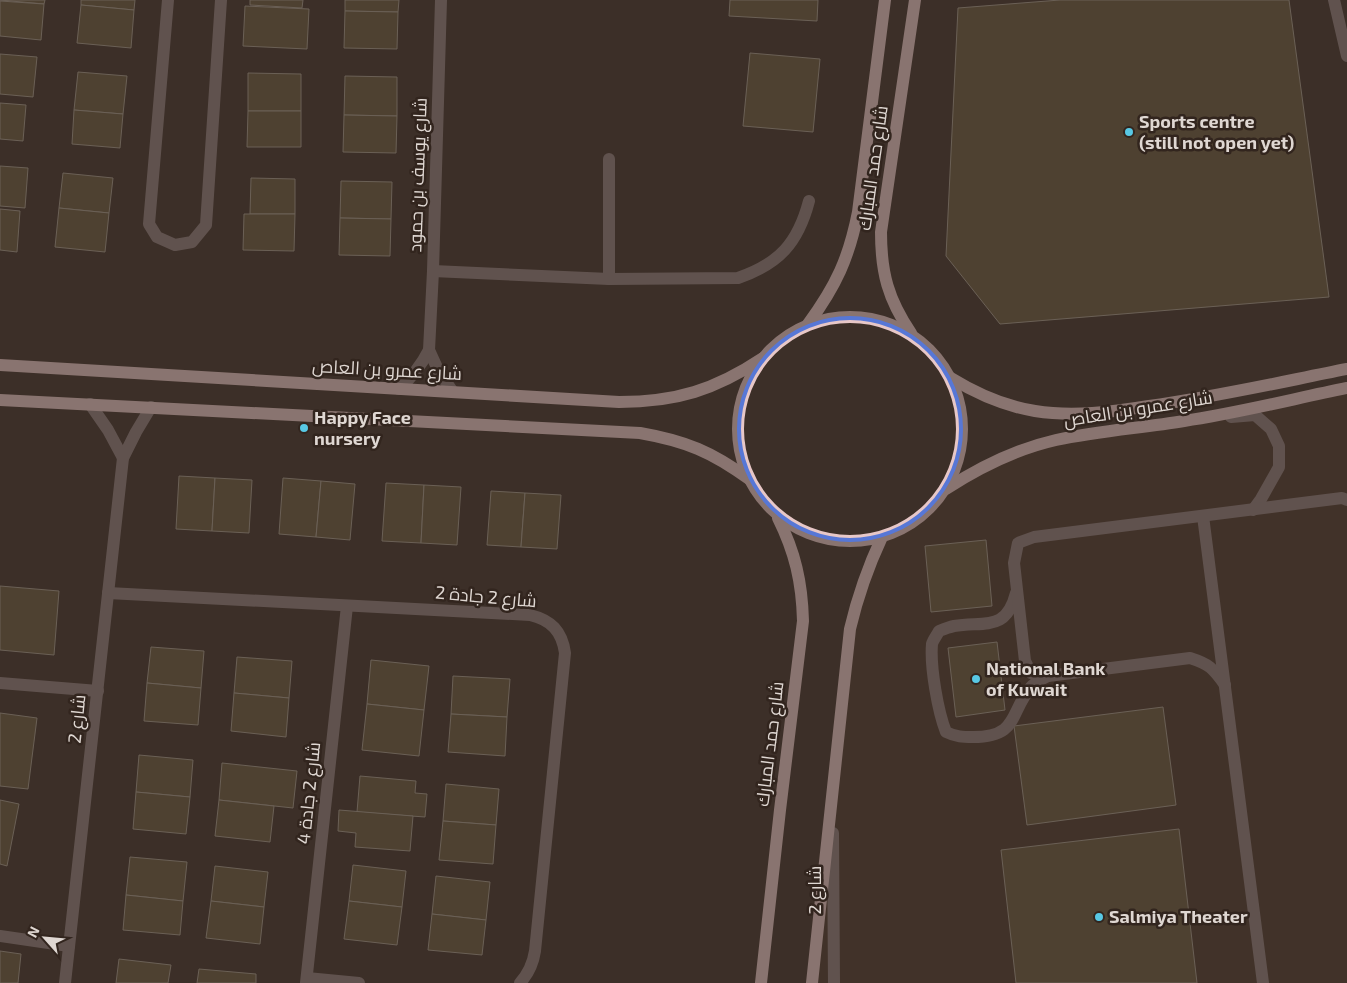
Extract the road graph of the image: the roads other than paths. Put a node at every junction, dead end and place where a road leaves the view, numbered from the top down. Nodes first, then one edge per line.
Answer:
1 (168, 0) edge
2 (221, 0) edge
3 (441, 0) edge
4 (885, 0) edge
5 (915, 0) edge
6 (1334, 0) edge
7 (1347, 56) edge
8 (609, 159) dead end
9 (809, 201) dead end
10 (433, 272) junction
11 (609, 278) junction
12 (808, 324) junction
13 (912, 335) junction
14 (429, 350) junction
15 (762, 358) junction
16 (0, 364) edge
17 (1347, 369) edge
18 (951, 378) junction
19 (1347, 388) edge
20 (399, 389) junction
21 (453, 392) junction
22 (0, 400) edge
23 (90, 404) junction
24 (152, 408) junction
25 (1185, 421) junction
26 (123, 458) junction
27 (749, 479) junction
28 (944, 490) junction
29 (1347, 500) edge
30 (1253, 510) junction
31 (775, 513) junction
32 (1203, 516) junction
33 (882, 537) junction
34 (1017, 590) junction
35 (108, 594) junction
36 (347, 606) junction
37 (1048, 676) junction
38 (0, 683) edge
39 (1224, 684) junction
40 (98, 691) junction
41 (832, 797) junction
42 (0, 936) edge
43 (69, 946) junction
44 (307, 981) edge
45 (65, 983) edge
46 (359, 983) edge
47 (520, 983) edge
48 (761, 983) edge
49 (812, 983) edge
50 (834, 983) edge
51 (1263, 983) edge

1 - 2 street
3 - 10 street, شارع يوسف بن حمود
4 - 12 main road, شارع حمد المبارك
5 - 13 main road, شارع حمد المبارك
6 - 7 street
8 - 11 street
9 - 11 street
10 - 11 street
10 - 14 street, شارع يوسف بن حمود
12 - 13 main road
12 - 15 main road
13 - 18 main road
14 - 20 street, شارع يوسف بن حمود
14 - 21 street, شارع يوسف بن حمود
15 - 21 main road, شارع عمرو بن العاص
15 - 27 main road
16 - 20 main road, شارع عمرو بن العاص
17 - 18 main road, شارع عمرو بن العاص
18 - 28 main road
19 - 25 main road, شارع عمرو بن العاص
20 - 21 main road, شارع عمرو بن العاص
22 - 23 main road
23 - 24 main road
23 - 26 street
24 - 26 street, شارع 2
24 - 27 main road
25 - 28 main road, شارع عمرو بن العاص
25 - 30 street
26 - 35 street, شارع 2
27 - 31 main road
28 - 33 main road
29 - 30 street
30 - 32 street
31 - 33 main road
31 - 48 main road, شارع حمد المبارك
32 - 34 street
32 - 39 street
33 - 41 main road
34 - 37 street
34 - 37 street
35 - 36 street, شارع 2 جادة 2
35 - 40 street, شارع 2
36 - 44 street, شارع 2 جادة 4
36 - 47 street, شارع 2 جادة 2
37 - 39 street
38 - 40 street
39 - 51 street
40 - 43 street, شارع 2
41 - 49 main road
41 - 50 street, شارع 2
42 - 43 street
43 - 45 street, شارع 2
44 - 46 street

